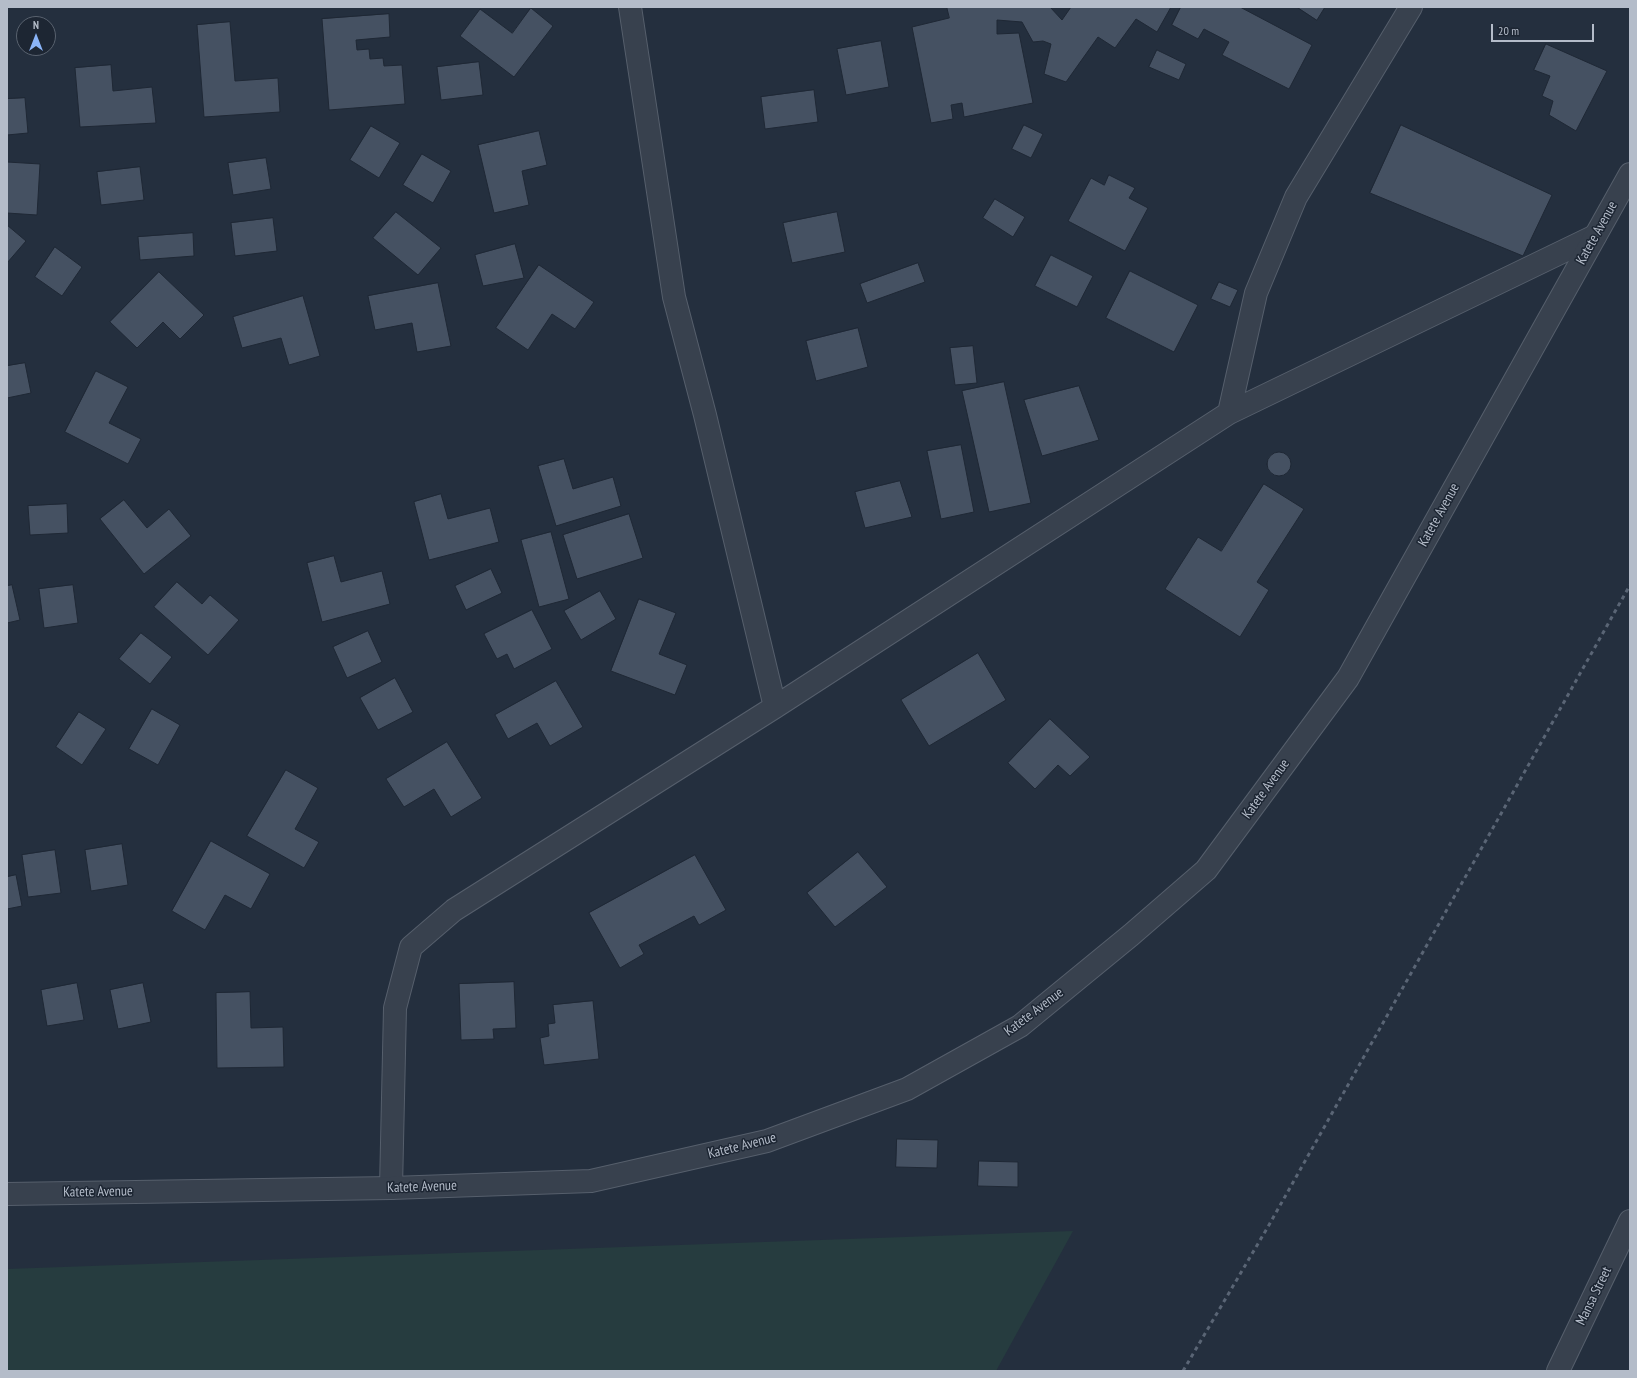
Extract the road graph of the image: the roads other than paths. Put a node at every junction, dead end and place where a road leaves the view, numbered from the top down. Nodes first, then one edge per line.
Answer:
1 (630, 7) edge
2 (1411, 7) edge
3 (1630, 174) edge
4 (1595, 236) junction
5 (1229, 413) junction
6 (775, 707) junction
7 (391, 1188) junction
8 (7, 1194) edge
9 (1630, 1221) edge
10 (1558, 1371) edge

1 - 6 street
2 - 5 street
3 - 4 street, Katete Avenue
4 - 5 street
4 - 7 street, Katete Avenue
5 - 6 street
6 - 7 street
7 - 8 street, Katete Avenue
9 - 10 street, Mansa Street

